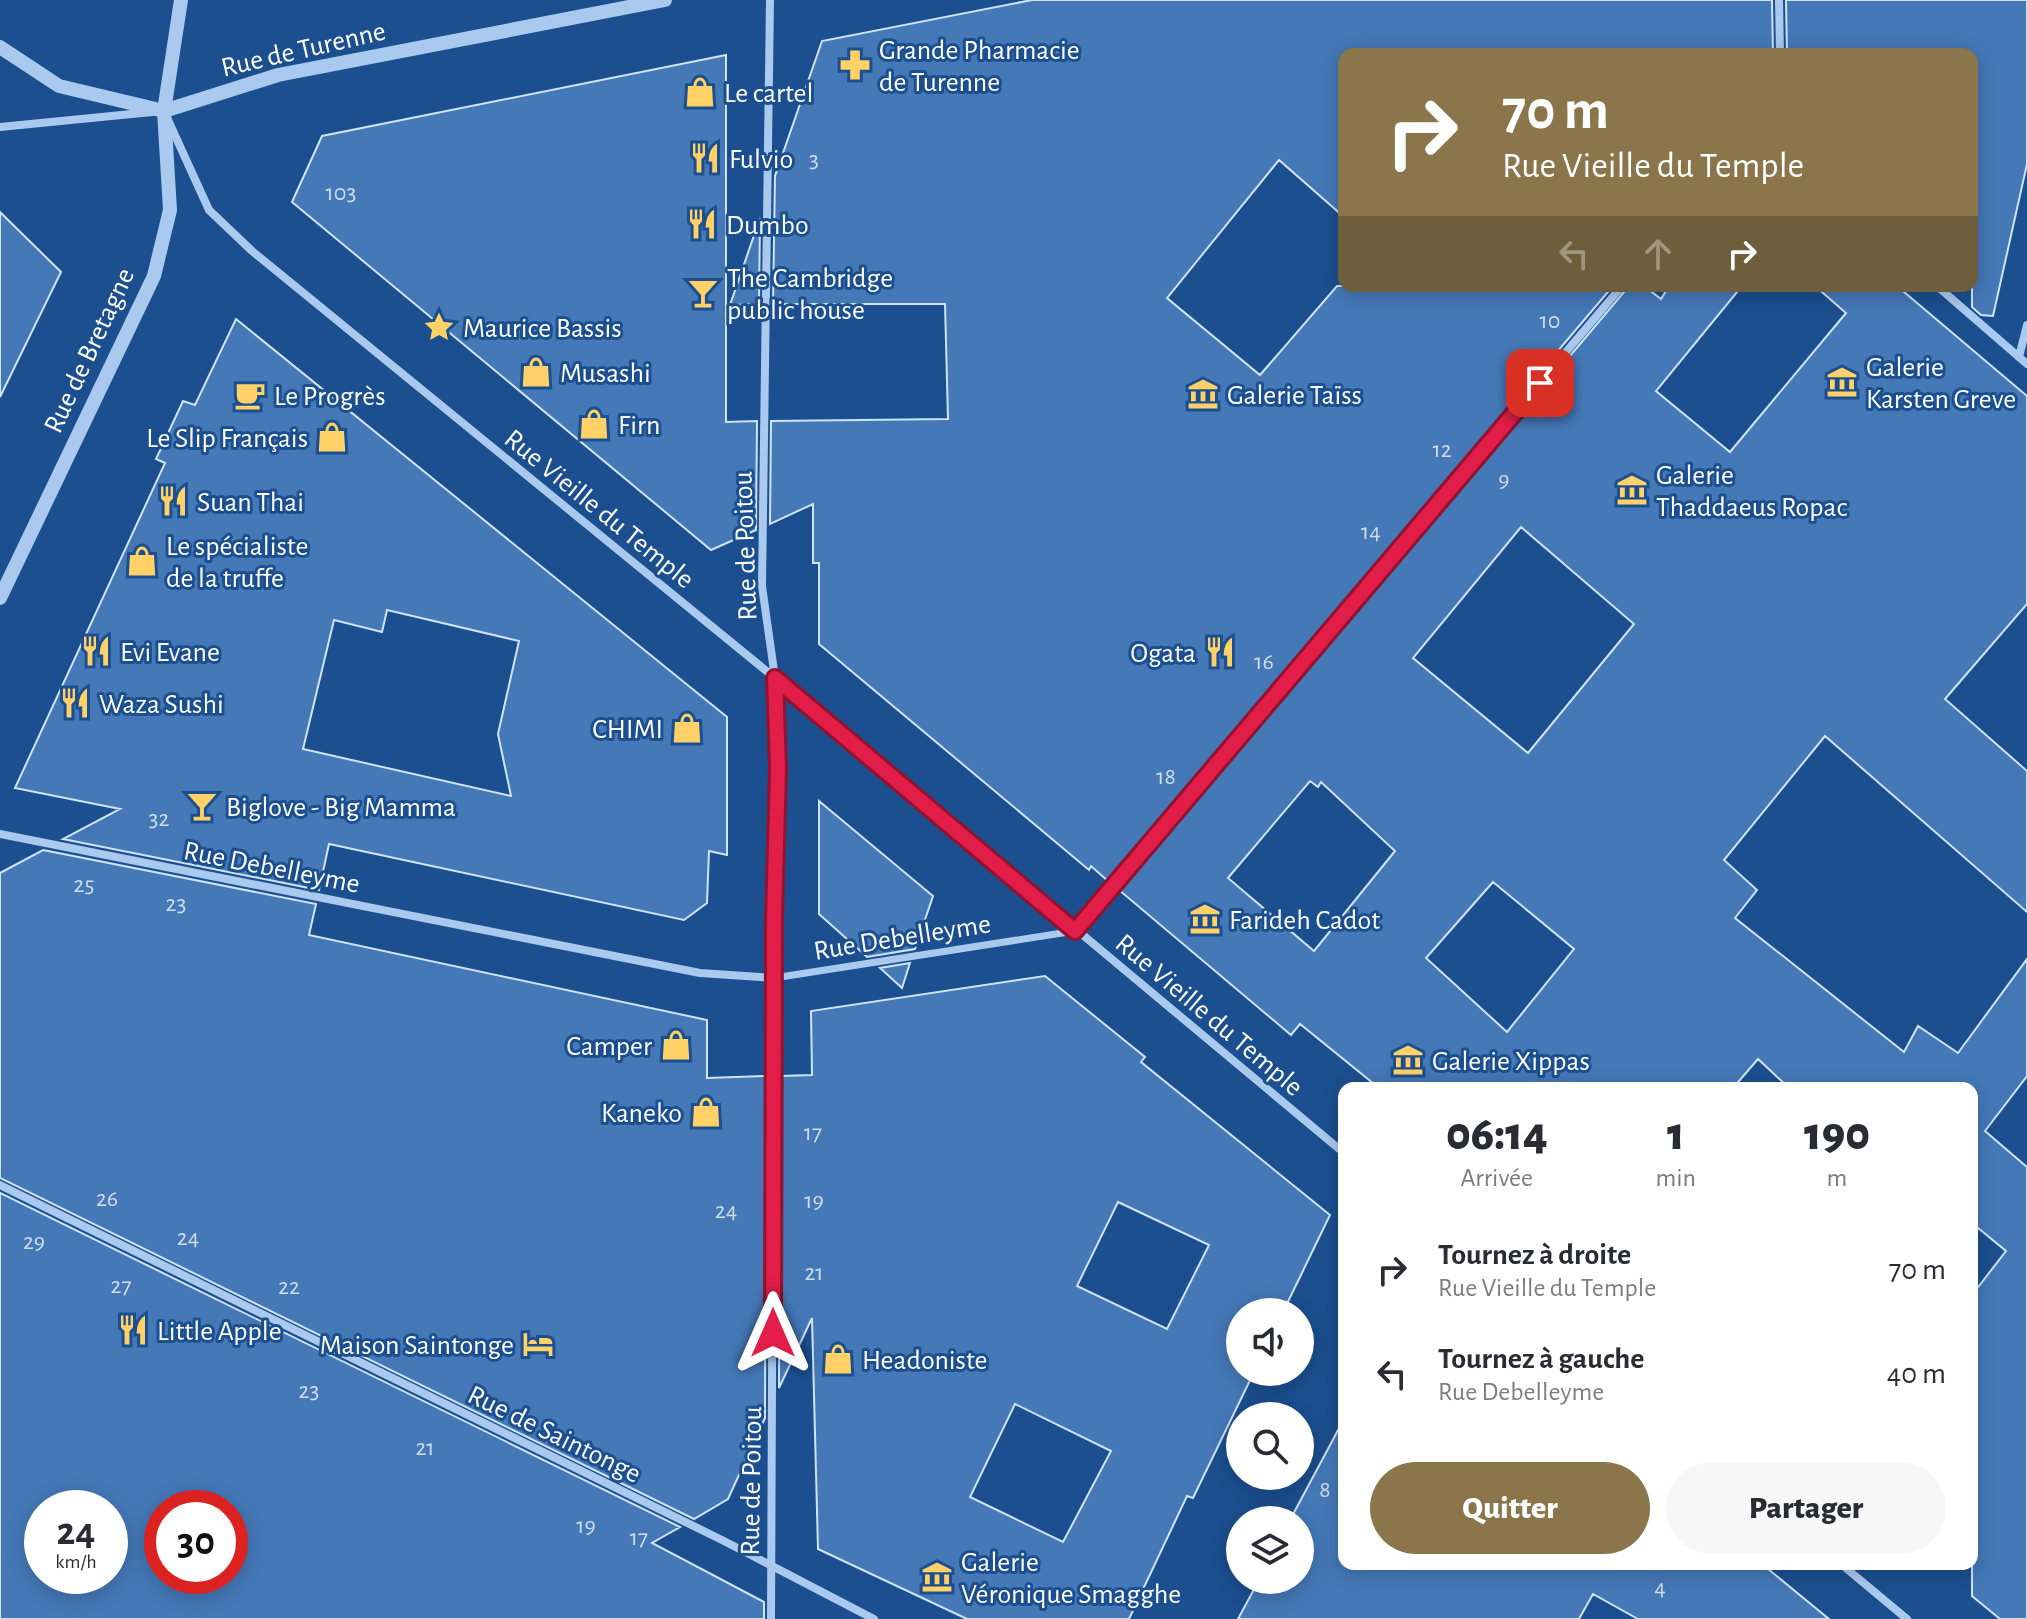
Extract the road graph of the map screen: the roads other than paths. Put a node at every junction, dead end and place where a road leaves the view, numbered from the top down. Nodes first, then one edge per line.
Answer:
1 (181, 0) edge
2 (665, 0) edge
3 (770, 0) edge
4 (1779, 0) edge
5 (613, 4) edge
6 (0, 47) edge
7 (1780, 48) edge
8 (164, 111) junction
9 (0, 127) edge
10 (1617, 292) edge
11 (1944, 292) edge
12 (2027, 325) edge
13 (2019, 357) junction
14 (2027, 364) edge
15 (0, 598) edge
16 (775, 678) junction
17 (0, 834) edge
18 (1075, 931) junction
19 (774, 978) junction
20 (1338, 1148) edge
21 (0, 1185) edge
22 (771, 1566) junction
23 (1848, 1570) edge
24 (771, 1619) edge
25 (874, 1619) edge
26 (1907, 1619) edge

1 - 8 street, Rue de Bretagne
2 - 5 street, Rue de Turenne
3 - 16 street, Rue de Poitou
4 - 7 street
5 - 8 street, Rue de Turenne
6 - 8 street
8 - 9 street, Rue de Turenne
8 - 15 street, Rue de Bretagne
8 - 16 street, Rue Vieille du Temple
10 - 18 street
11 - 13 street
12 - 13 street
13 - 14 street
16 - 18 street, Rue Vieille du Temple
16 - 19 street, Rue de Poitou
17 - 19 street, Rue Debelleyme
18 - 19 street, Rue Debelleyme
18 - 20 street, Rue Vieille du Temple
19 - 22 street, Rue de Poitou
21 - 22 street, Rue de Saintonge
22 - 24 street, Rue de Poitou
22 - 25 street, Rue de Saintonge
23 - 26 street

